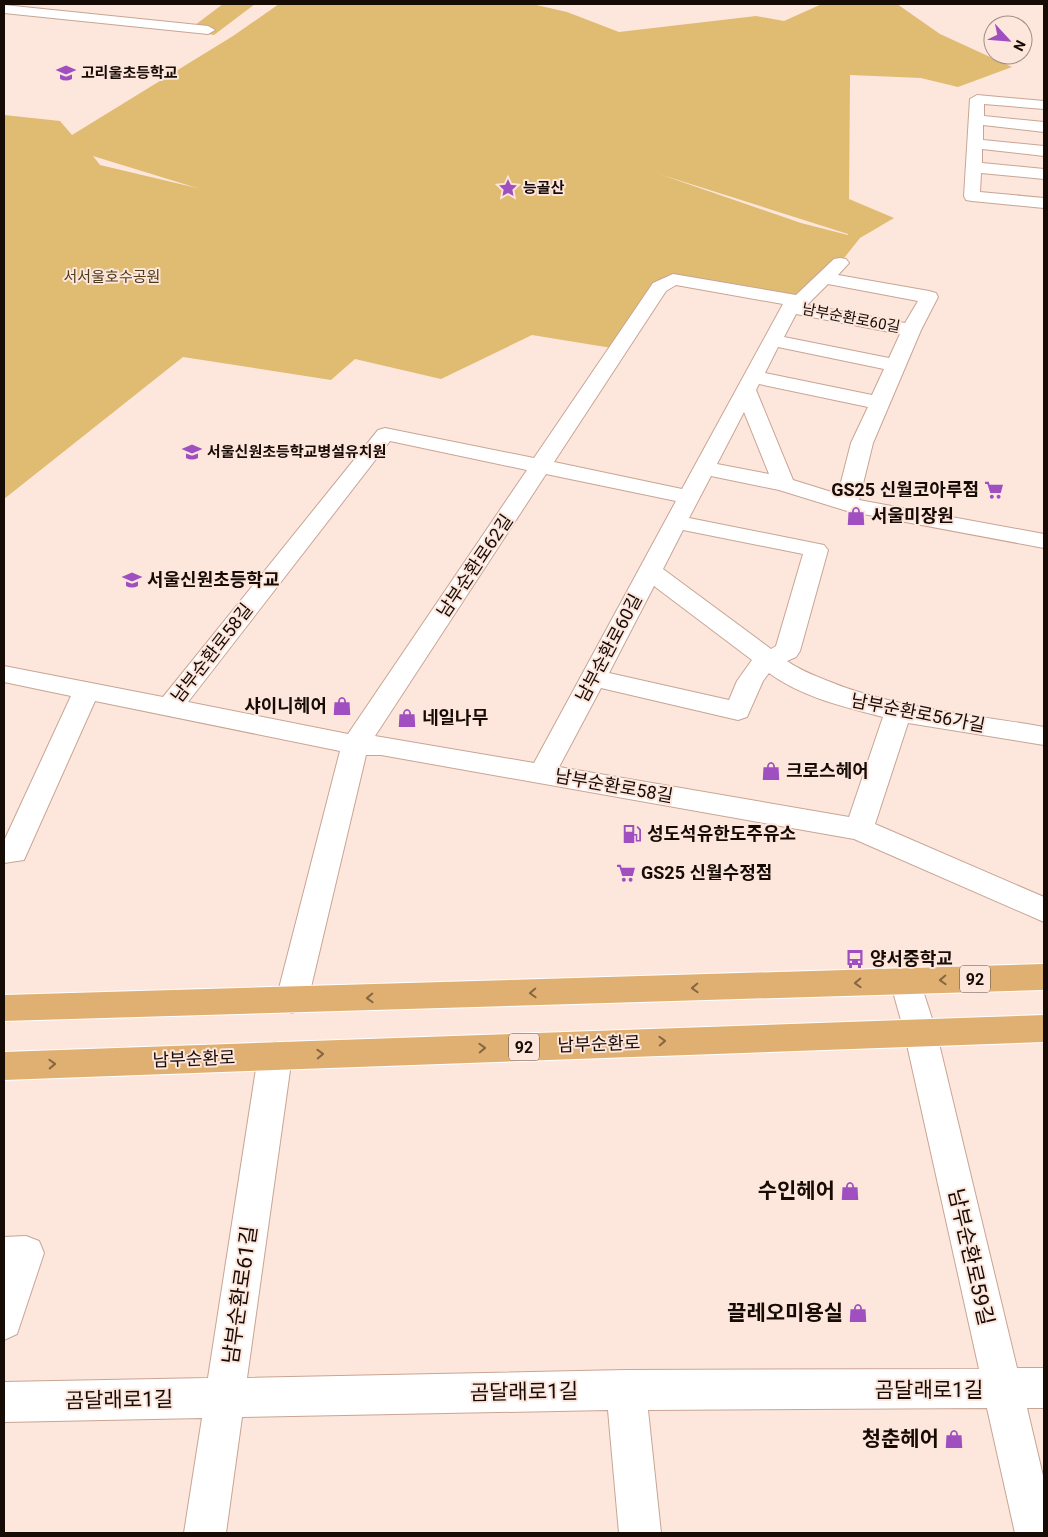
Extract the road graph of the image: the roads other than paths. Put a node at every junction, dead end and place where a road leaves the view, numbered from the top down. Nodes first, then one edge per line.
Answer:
1 (4, 9) edge
2 (113, 9) dead end
3 (100, 19) junction
4 (208, 30) dead end
5 (1044, 105) edge
6 (976, 120) junction
7 (1044, 127) edge
8 (975, 144) junction
9 (1044, 151) edge
10 (974, 167) junction
11 (1044, 174) edge
12 (1044, 203) edge
13 (795, 304) junction
14 (911, 330) junction
15 (772, 340) junction
16 (896, 365) junction
17 (749, 384) junction
18 (880, 403) junction
19 (542, 465) junction
20 (705, 468) junction
21 (784, 484) junction
22 (689, 497) junction
23 (847, 504) junction
24 (676, 522) junction
25 (1044, 540) edge
26 (650, 572) junction
27 (766, 660) junction
28 (4, 674) edge
29 (594, 678) junction
30 (86, 690) junction
31 (170, 708) junction
32 (898, 712) junction
33 (1044, 736) edge
34 (355, 745) junction
35 (542, 774) junction
36 (859, 829) junction
37 (9, 852) edge
38 (1044, 910) edge
39 (1044, 977) edge
40 (906, 981) junction
41 (292, 1000) junction
42 (4, 1008) edge
43 (1044, 1028) edge
44 (920, 1032) junction
45 (275, 1056) junction
46 (4, 1066) edge
47 (4, 1254) edge
48 (4, 1321) edge
49 (1044, 1388) edge
50 (1001, 1389) junction
51 (626, 1390) junction
52 (225, 1399) junction
53 (4, 1402) edge
54 (205, 1533) edge
55 (640, 1533) edge
56 (1036, 1533) edge

1 - 3 street
2 - 3 street
3 - 4 street
5 - 6 street
6 - 7 street
6 - 8 street
8 - 9 street
8 - 10 street
10 - 11 street
10 - 12 street
13 - 14 street, 남부순환로60길
13 - 14 street, 남부순환로60길
13 - 15 street, 남부순환로60길
13 - 19 street, 남부순환로62길
14 - 16 street, 남부순환로60길
15 - 16 street
15 - 17 street, 남부순환로60길
16 - 18 street, 남부순환로60길
17 - 18 street
17 - 20 street, 남부순환로60길
17 - 21 street
18 - 23 street, 남부순환로60길
19 - 22 street
19 - 31 street, 남부순환로58길
19 - 34 street, 남부순환로62길
20 - 21 street
20 - 22 street, 남부순환로60길
21 - 23 street
22 - 24 street, 남부순환로60길
23 - 25 street
24 - 26 street, 남부순환로60길
24 - 27 street
26 - 27 street, 남부순환로56가길
26 - 29 street, 남부순환로60길
27 - 29 street
27 - 32 street, 남부순환로56가길
28 - 30 street, 남부순환로58길
29 - 35 street, 남부순환로60길
30 - 31 street, 남부순환로58길
30 - 37 street
31 - 34 street, 남부순환로58길
32 - 33 street, 남부순환로56가길
32 - 36 street
34 - 35 street, 남부순환로58길
34 - 41 street, 남부순환로62길
35 - 36 street, 남부순환로58길
36 - 38 street, 남부순환로58길
39 -> 40 main road, 92
40 -> 41 main road, 92
40 - 44 street, 남부순환로59길
41 - 42 main road, 92
43 - 44 main road, 남부순환로 / 92
45 -> 44 main road, 남부순환로 / 92
44 - 50 street, 남부순환로59길
46 -> 45 main road, 남부순환로 / 92
45 - 52 street, 남부순환로61길
47 - 48 street
49 - 50 street, 곰달래로1길
50 - 51 street, 곰달래로1길
50 - 56 street, 남부순환로59길
51 - 52 street, 곰달래로1길
51 - 55 street
52 - 53 street, 곰달래로1길
52 - 54 street, 남부순환로61길

